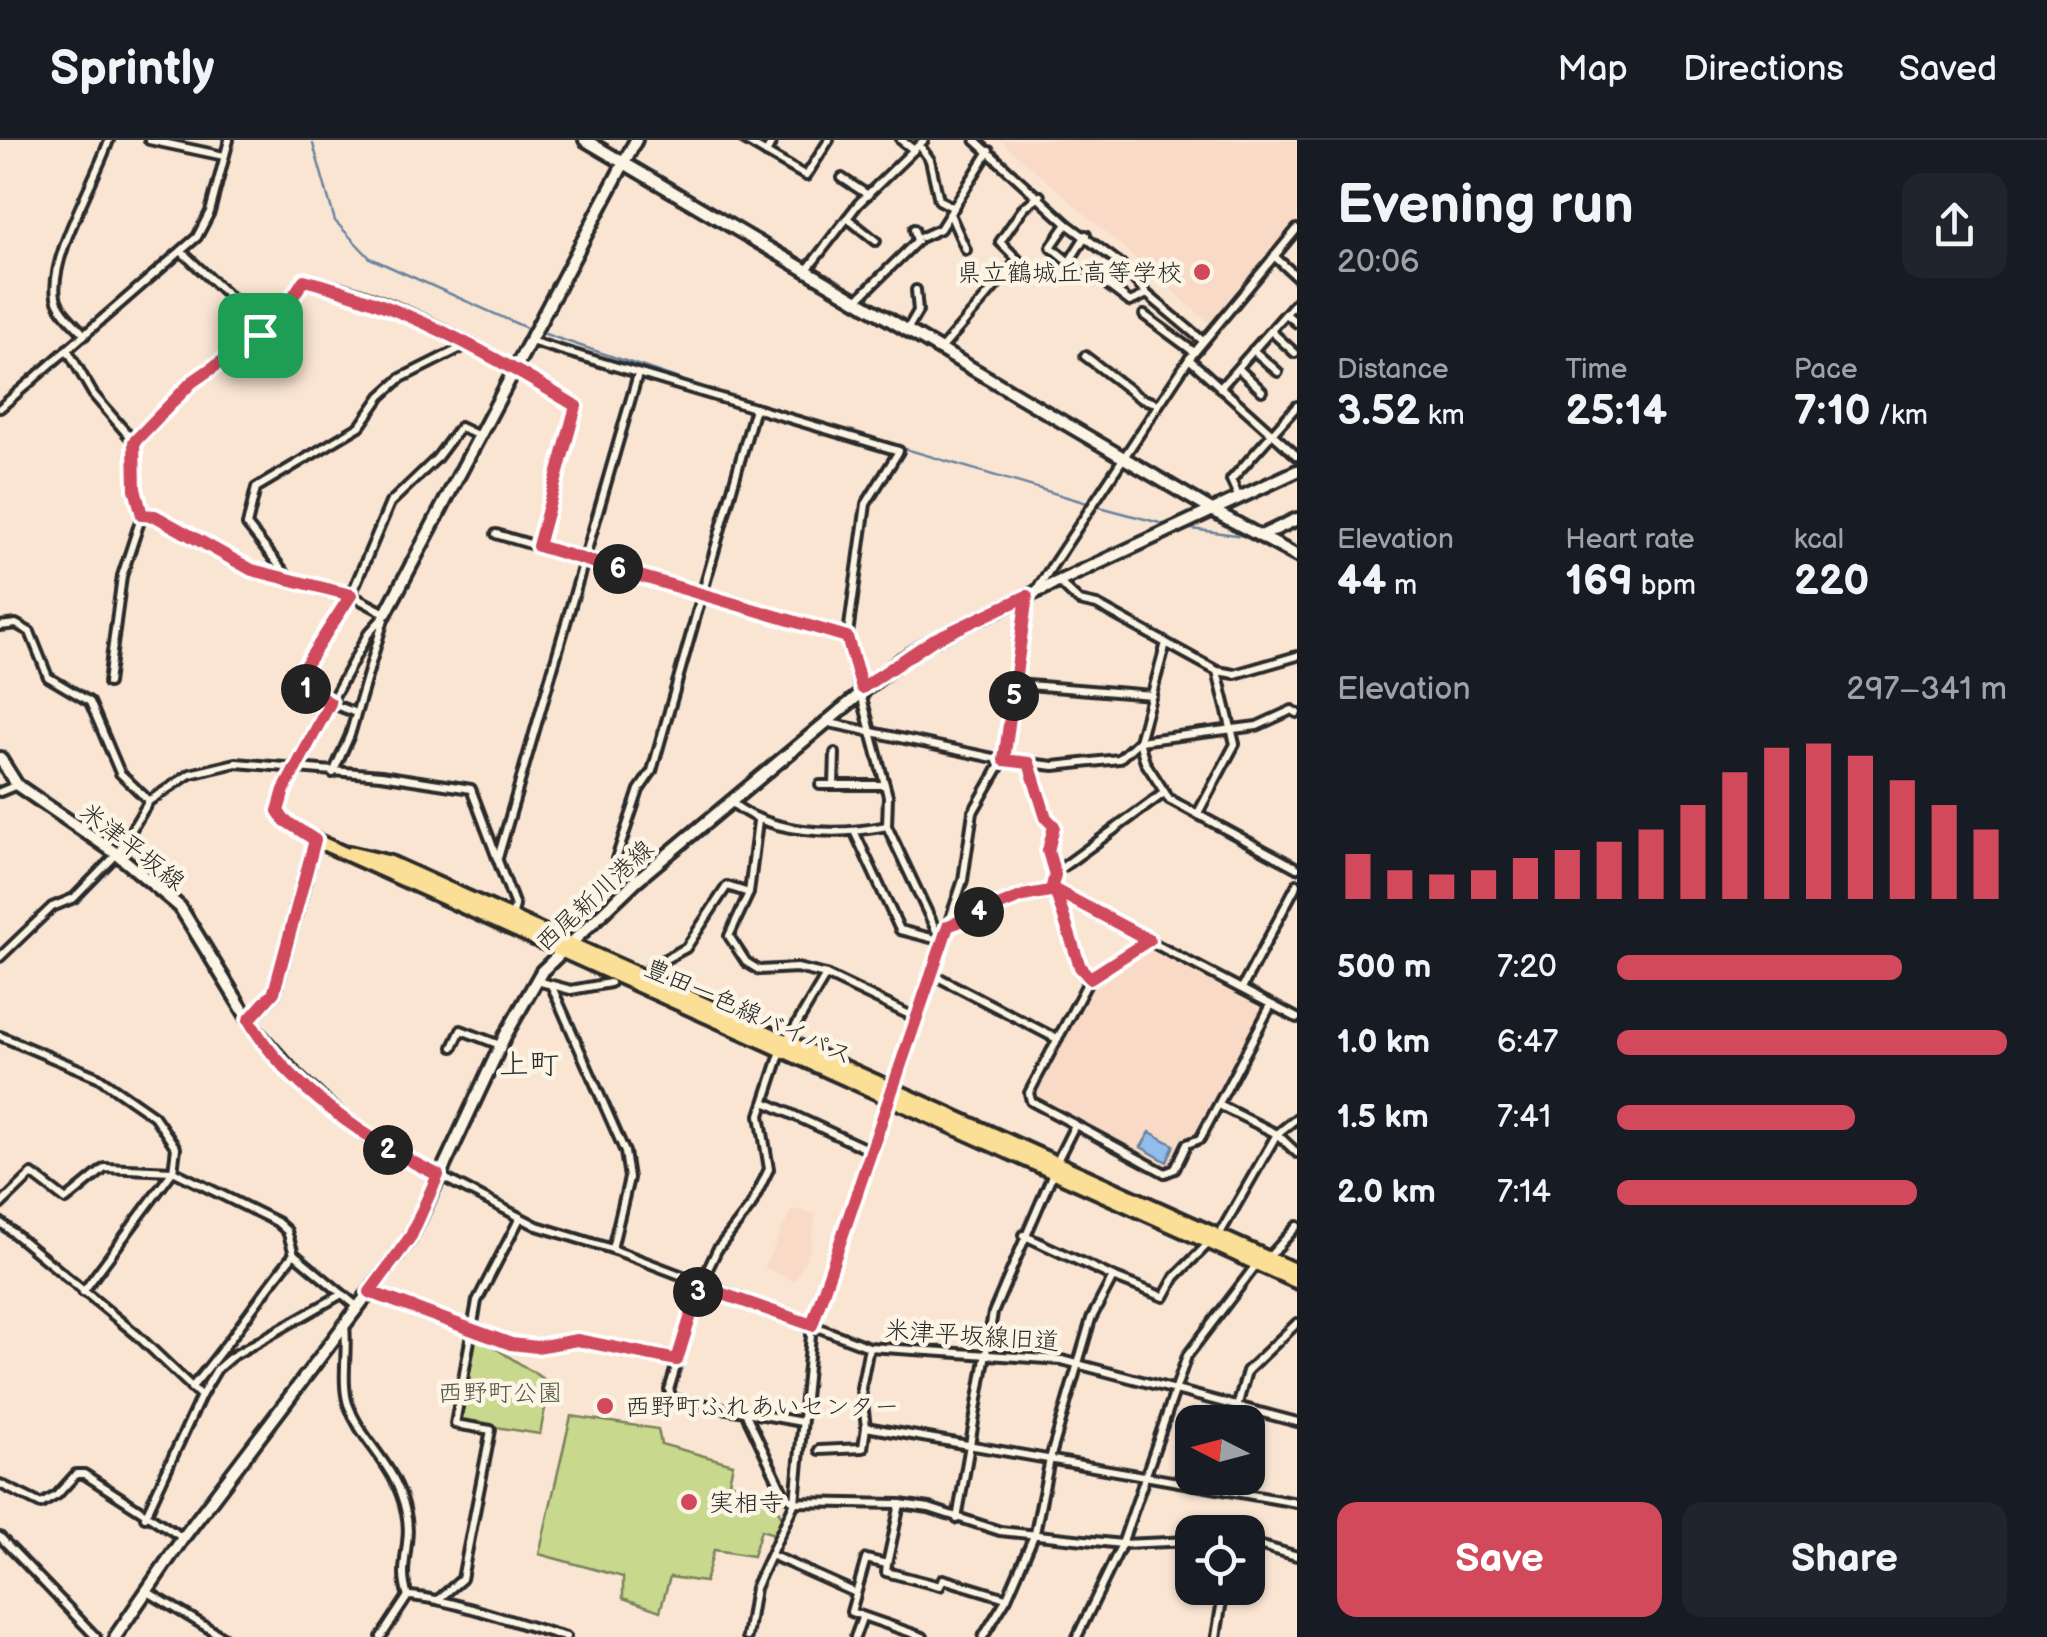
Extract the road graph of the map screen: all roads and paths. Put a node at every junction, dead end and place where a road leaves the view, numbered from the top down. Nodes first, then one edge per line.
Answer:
1 (109, 140) edge
2 (149, 140) edge
3 (229, 140) edge
4 (585, 140) edge
5 (636, 140) edge
6 (744, 140) edge
7 (773, 140) edge
8 (829, 140) edge
9 (901, 140) edge
10 (975, 140) edge
11 (919, 145) edge
12 (766, 152) junction
13 (988, 152) junction
14 (224, 156) junction
15 (624, 164) junction
16 (842, 178) dead end
17 (868, 194) junction
18 (1040, 196) junction
19 (952, 211) junction
20 (847, 218) junction
21 (1067, 224) junction
22 (914, 229) dead end
23 (1297, 229) edge
24 (922, 236) dead end
25 (1086, 236) junction
26 (876, 241) dead end
27 (966, 250) dead end
28 (182, 252) junction
29 (1274, 256) junction
30 (806, 272) junction
31 (1089, 272) dead end
32 (1297, 276) edge
33 (916, 290) dead end
34 (1147, 294) junction
35 (856, 300) junction
36 (1297, 301) edge
37 (1286, 314) junction
38 (1144, 315) dead end
39 (1297, 323) edge
40 (907, 331) junction
41 (1271, 331) junction
42 (533, 334) junction
43 (85, 335) junction
44 (260, 335) junction
45 (1203, 341) junction
46 (469, 344) junction
47 (66, 350) junction
48 (940, 350) junction
49 (1254, 350) junction
50 (1295, 353) edge
51 (1085, 356) dead end
52 (1191, 356) junction
53 (1238, 368) junction
54 (515, 370) junction
55 (1278, 372) dead end
56 (638, 374) junction
57 (1220, 388) junction
58 (1262, 390) dead end
59 (1159, 404) junction
60 (1297, 406) edge
61 (0, 408) edge
62 (755, 408) junction
63 (1272, 434) junction
64 (479, 436) junction
65 (134, 442) junction
66 (1297, 456) edge
67 (1123, 457) junction
68 (1297, 471) edge
69 (1240, 498) junction
70 (1212, 510) junction
71 (142, 515) junction
72 (1297, 520) edge
73 (496, 534) dead end
74 (1261, 536) junction
75 (538, 546) junction
76 (1297, 556) edge
77 (584, 559) junction
78 (283, 578) junction
79 (1059, 582) junction
80 (703, 594) junction
81 (1031, 594) junction
82 (351, 595) junction
83 (386, 613) junction
84 (0, 626) edge
85 (847, 637) junction
86 (1166, 643) junction
87 (1297, 656) edge
88 (1217, 671) junction
89 (108, 683) dead end
90 (1016, 684) junction
91 (862, 688) junction
92 (1152, 694) junction
93 (330, 703) junction
94 (1297, 713) edge
95 (356, 714) junction
96 (825, 722) junction
97 (1232, 729) junction
98 (872, 734) junction
99 (1139, 740) junction
100 (835, 753) dead end
101 (0, 758) edge
102 (1004, 760) junction
103 (1029, 763) junction
104 (295, 768) junction
105 (333, 773) junction
106 (17, 785) junction
107 (820, 785) dead end
108 (834, 785) junction
109 (885, 786) junction
110 (0, 792) edge
111 (1164, 793) junction
112 (148, 801) junction
113 (731, 802) junction
114 (1198, 813) junction
115 (758, 821) junction
116 (886, 826) junction
117 (854, 833) junction
118 (315, 840) junction
119 (346, 853) junction
120 (117, 854) junction
121 (498, 860) junction
122 (1297, 868) edge
123 (1055, 875) junction
124 (637, 880) junction
125 (1297, 884) edge
126 (1053, 890) junction
127 (749, 893) junction
128 (512, 917) junction
129 (948, 926) junction
130 (940, 940) junction
131 (1149, 940) junction
132 (564, 947) junction
133 (0, 956) edge
134 (930, 973) junction
135 (826, 975) junction
136 (644, 976) junction
137 (1090, 978) junction
138 (535, 981) junction
139 (610, 983) dead end
140 (552, 987) junction
141 (1242, 988) junction
142 (1271, 1004) junction
143 (916, 1018) junction
144 (1297, 1018) edge
145 (249, 1020) junction
146 (1057, 1039) junction
147 (2, 1041) edge
148 (500, 1045) junction
149 (785, 1045) junction
150 (454, 1047) dead end
151 (892, 1092) junction
152 (765, 1102) junction
153 (1219, 1105) junction
154 (1297, 1118) edge
155 (1076, 1125) junction
156 (1277, 1134) junction
157 (871, 1151) junction
158 (1297, 1153) edge
159 (1055, 1168) junction
160 (173, 1171) junction
161 (438, 1175) junction
162 (0, 1206) edge
163 (520, 1218) junction
164 (0, 1222) edge
165 (1297, 1226) edge
166 (1023, 1235) junction
167 (1214, 1240) junction
168 (612, 1249) junction
169 (294, 1254) junction
170 (1262, 1261) junction
171 (1297, 1271) edge
172 (1113, 1276) junction
173 (1297, 1282) edge
174 (700, 1286) junction
175 (83, 1292) junction
176 (370, 1292) junction
177 (342, 1294) junction
178 (359, 1308) junction
179 (1297, 1323) edge
180 (812, 1325) junction
181 (345, 1326) junction
182 (470, 1328) junction
183 (868, 1347) junction
184 (986, 1354) junction
185 (677, 1360) junction
186 (1080, 1364) junction
187 (191, 1388) junction
188 (1175, 1388) junction
189 (201, 1396) junction
190 (1230, 1405) edge
191 (1238, 1405) edge
192 (744, 1412) junction
193 (1265, 1414) edge
194 (802, 1422) junction
195 (1297, 1422) edge
196 (866, 1426) junction
197 (970, 1445) junction
198 (819, 1450) dead end
199 (1050, 1458) junction
200 (1144, 1475) junction
201 (0, 1484) edge
202 (794, 1502) junction
203 (1297, 1503) edge
204 (900, 1504) junction
205 (145, 1516) junction
206 (957, 1519) junction
207 (1035, 1534) junction
208 (0, 1537) edge
209 (183, 1538) junction
210 (1175, 1542) edge
211 (1122, 1544) junction
212 (1265, 1547) edge
213 (771, 1555) junction
214 (1297, 1556) edge
215 (887, 1562) junction
216 (148, 1592) junction
217 (856, 1592) junction
218 (408, 1596) junction
219 (440, 1598) junction
220 (1007, 1598) junction
221 (1221, 1605) edge
222 (862, 1618) junction
223 (554, 1636) edge
224 (96, 1637) edge
225 (115, 1637) edge
226 (223, 1637) edge
227 (381, 1637) edge
228 (566, 1637) edge
229 (746, 1637) edge
230 (855, 1637) edge
231 (923, 1637) edge
232 (983, 1637) edge
233 (1077, 1637) edge
234 (1216, 1637) edge

1 - 43 street
2 - 14 street
3 - 14 street
4 - 15 main road
5 - 15 main road
6 - 12 street
7 - 12 street
8 - 12 street
9 - 11 street
10 - 13 street
11 - 17 street
11 - 19 street
13 - 18 street
13 - 19 street
14 - 28 street
15 - 30 main road
15 - 42 main road
16 - 17 street
17 - 20 street
18 - 21 street
18 - 48 street
19 - 24 street
19 - 27 street
20 - 26 street
20 - 30 street
21 - 25 street
21 - 25 street
22 - 35 street
23 - 29 street
25 - 34 street
28 - 43 street
28 - 44 street
29 - 32 street
29 - 45 street
30 - 35 main road
31 - 34 street
33 - 40 street
34 - 45 street
35 - 40 main road
36 - 37 street
37 - 39 street
37 - 41 street
38 - 52 street
40 - 48 main road
41 - 49 street
41 - 50 street
42 - 54 main road
42 - 56 street
43 - 47 street
44 - 46 street
44 - 65 street
45 - 52 street
46 - 54 street
46 - 78 street
47 - 61 street
47 - 65 street
48 - 67 main road
49 - 53 street
49 - 55 street
51 - 59 street
52 - 57 street
52 - 59 street
53 - 57 street
53 - 58 street
54 - 64 main road
54 - 75 street
56 - 62 street
56 - 77 street
57 - 63 street
59 - 67 street
60 - 63 street
62 - 80 street
62 - 85 street
63 - 66 street
63 - 69 street
64 - 82 street
64 - 83 main road
65 - 71 street
67 - 70 main road
67 - 81 street
68 - 69 main road, 西尾新川港線
69 - 70 main road, 西尾新川港線
70 - 74 main road
70 - 79 main road, 西尾新川港線
71 - 78 street
71 - 89 street
72 - 74 main road
73 - 75 street
74 - 76 main road
75 - 77 street
77 - 80 street
77 - 121 street
78 - 82 street
79 - 81 main road, 西尾新川港線
79 - 86 street
80 - 85 street
80 - 124 street
81 - 90 street
81 - 91 main road, 西尾新川港線
82 - 83 street
82 - 93 street
83 - 93 street
83 - 95 street
84 - 112 street
85 - 91 street
86 - 88 street
86 - 92 street
87 - 88 street
88 - 97 street
90 - 92 street
90 - 102 street
91 - 96 main road, 西尾新川港線
91 - 98 street
92 - 99 street
93 - 95 street
93 - 104 street
94 - 97 street
95 - 105 street
96 - 98 street
96 - 113 main road, 西尾新川港線
97 - 99 street
97 - 114 street
98 - 102 street
98 - 109 street
99 - 103 street
99 - 111 street
100 - 108 street
101 - 106 main road, 米津平坂線
102 - 103 street
102 - 129 street
103 - 123 street
104 - 105 street
104 - 112 street
104 - 118 street
105 - 121 street
106 - 110 street
106 - 120 main road, 米津平坂線
107 - 108 street
108 - 109 street
109 - 116 street
111 - 114 street
111 - 123 street
112 - 120 street
113 - 115 street
113 - 124 main road, 西尾新川港線
114 - 122 street
115 - 117 street
115 - 127 street
116 - 117 street
116 - 130 street
117 - 130 street
118 - 119 main road, 豊田一色線バイパス
118 - 145 main road
119 - 128 main road, 豊田一色線バイパス
119 - 132 main road, 豊田一色線バイパス
120 - 133 street
120 - 145 main road, 米津平坂線
121 - 128 street
123 - 126 street
124 - 132 main road, 西尾新川港線
125 - 141 street
126 - 129 street
126 - 131 street
126 - 137 street
127 - 135 street
127 - 136 street
128 - 132 main road, 豊田一色線バイパス
129 - 130 street
130 - 134 street
131 - 137 street
131 - 141 street
132 - 136 main road, 豊田一色線バイパス
132 - 138 main road, 西尾新川港線
132 - 149 main road, 豊田一色線バイパス
134 - 143 street
134 - 146 street
135 - 143 street
135 - 149 street
136 - 149 main road, 豊田一色線バイパス
137 - 146 street
138 - 140 street
138 - 148 main road, 西尾新川港線
139 - 140 street
140 - 168 street
141 - 142 street
142 - 144 street
142 - 153 street
143 - 151 street
145 - 161 street, 米津平坂線旧道
146 - 155 street
147 - 160 street
148 - 150 street
148 - 161 main road, 西尾新川港線
149 - 151 main road, 豊田一色線バイパス
149 - 152 street
151 - 157 street
151 - 159 main road, 豊田一色線バイパス
152 - 157 street
152 - 174 street
153 - 155 street
153 - 156 street
154 - 156 street
155 - 159 street
156 - 158 street
156 - 167 street
157 - 180 street
159 - 166 street
159 - 167 main road, 豊田一色線バイパス
160 - 162 street
160 - 169 street
160 - 175 street
161 - 163 street, 米津平坂線旧道
161 - 176 main road, 西尾新川港線
163 - 168 street, 米津平坂線旧道
163 - 182 street
164 - 175 street
165 - 170 street
166 - 172 street
166 - 184 street
167 - 170 main road, 豊田一色線バイパス
167 - 172 street
168 - 174 street, 米津平坂線旧道
169 - 177 street
169 - 187 street
170 - 171 main road, 豊田一色線バイパス
170 - 173 main road, 豊田一色線バイパス
170 - 188 street
172 - 186 street
174 - 180 street, 米津平坂線旧道
174 - 185 street
175 - 187 street
176 - 178 main road, 西尾新川港線
176 - 182 street
177 - 178 street
177 - 189 street
178 - 181 main road, 西尾新川港線
179 - 191 street
180 - 183 street, 米津平坂線旧道
180 - 194 street
181 - 209 main road, 西尾新川港線
181 - 218 street
182 - 185 street
182 - 219 street
183 - 184 street, 米津平坂線旧道
183 - 196 street
184 - 186 street, 米津平坂線旧道
184 - 197 street
185 - 192 street
186 - 188 street, 米津平坂線旧道
186 - 199 street
187 - 189 street
188 - 190 street, 米津平坂線旧道
188 - 200 street
189 - 205 street
192 - 194 street
192 - 202 street
193 - 195 street, 米津平坂線旧道
194 - 202 street
196 - 197 street
196 - 198 street
197 - 199 street
197 - 206 street
199 - 200 street
199 - 207 street
200 - 203 street
200 - 211 street
201 - 205 street
202 - 204 street
202 - 213 street
204 - 206 street
204 - 215 street
205 - 209 street
206 - 207 street
207 - 211 street
207 - 220 street
208 - 224 street
209 - 216 main road, 西尾新川港線
210 - 211 street
211 - 233 street
212 - 214 street
213 - 217 street
213 - 229 street
215 - 217 street
215 - 220 street
216 - 225 main road, 西尾新川港線
216 - 226 street
217 - 222 street
218 - 219 street
218 - 227 street
219 - 223 street
220 - 232 street
221 - 234 street
222 - 230 street
222 - 231 street
223 - 228 street

